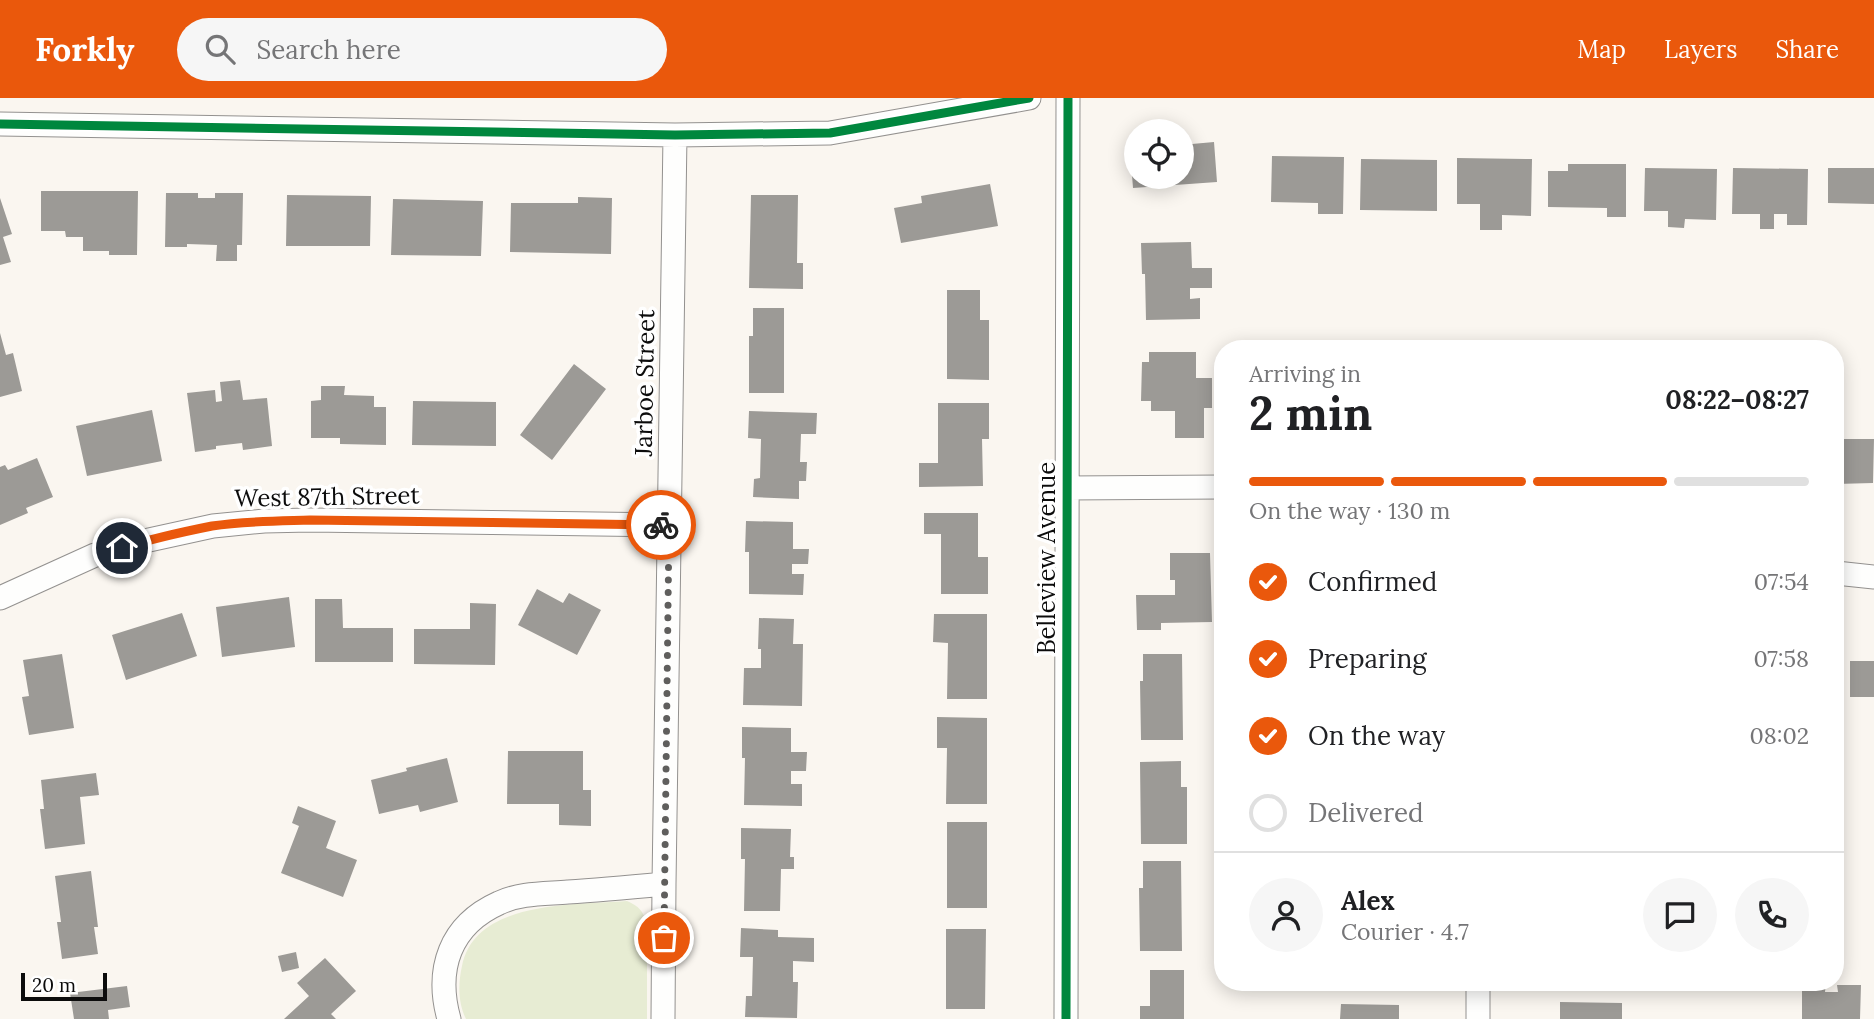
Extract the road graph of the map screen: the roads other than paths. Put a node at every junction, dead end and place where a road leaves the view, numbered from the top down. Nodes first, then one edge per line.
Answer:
1 (1029, 98) edge
2 (1068, 98) edge
3 (0, 124) edge
4 (675, 135) junction
5 (1214, 486) edge
6 (1066, 488) junction
7 (669, 525) junction
8 (1844, 574) edge
9 (1874, 577) edge
10 (0, 598) edge
11 (664, 884) junction
12 (1479, 991) edge
13 (449, 1019) edge
14 (663, 1019) edge
15 (1066, 1019) edge
16 (1478, 1019) edge

1 - 4 street
2 - 6 street, Belleview Avenue
3 - 4 street
4 - 7 street, Jarboe Street
5 - 6 street
6 - 15 street, Belleview Avenue
7 - 10 street, West 87th Street
7 - 11 street, Jarboe Street
8 - 9 street
11 - 13 street
11 - 14 street, Jarboe Street
12 - 16 street

